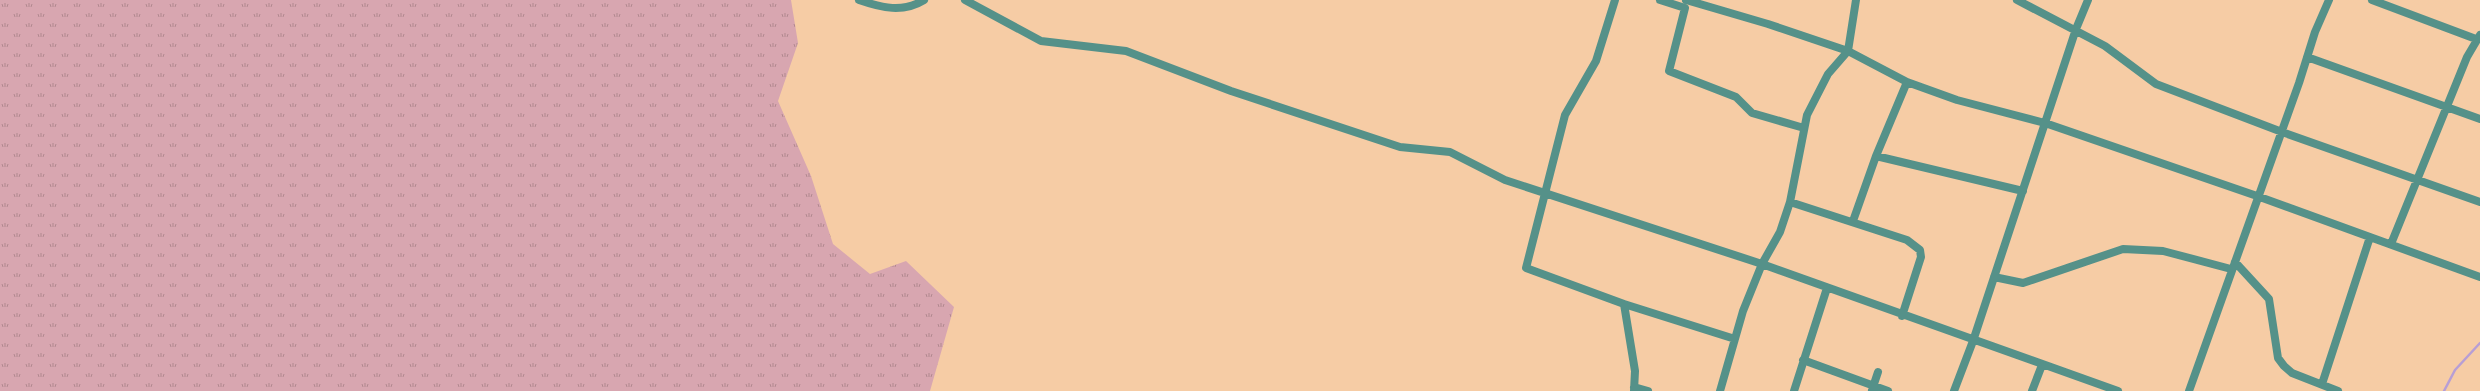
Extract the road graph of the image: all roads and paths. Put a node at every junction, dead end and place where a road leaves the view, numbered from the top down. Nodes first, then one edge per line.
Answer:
1 (859, 0) edge
2 (924, 0) edge
3 (964, 0) edge
4 (1615, 0) edge
5 (1660, 0) edge
6 (1686, 0) edge
7 (1856, 0) edge
8 (2016, 0) edge
9 (2088, 0) edge
10 (2329, 0) edge
11 (2372, 0) edge
12 (2076, 29) junction
13 (2478, 37) edge
14 (1848, 51) junction
15 (2307, 56) junction
16 (1907, 82) junction
17 (2446, 107) junction
18 (2480, 120) edge
19 (2045, 123) junction
20 (1804, 128) junction
21 (2282, 132) junction
22 (1876, 156) junction
23 (2418, 180) junction
24 (2022, 191) junction
25 (1546, 194) junction
26 (2258, 196) junction
27 (1790, 202) junction
28 (2480, 202) edge
29 (1853, 221) junction
30 (2370, 237) junction
31 (2391, 244) junction
32 (1762, 264) junction
33 (2233, 266) junction
34 (1994, 277) junction
35 (2480, 277) edge
36 (1828, 288) junction
37 (1624, 304) junction
38 (1902, 316) junction
39 (1735, 338) junction
40 (1973, 341) junction
41 (1803, 360) junction
42 (2042, 365) junction
43 (1878, 372) dead end
44 (2322, 384) junction
45 (1872, 388) edge
46 (1634, 389) edge
47 (1648, 391) edge
48 (1720, 391) edge
49 (1794, 391) edge
50 (1888, 391) edge
51 (1954, 391) edge
52 (2032, 391) edge
53 (2118, 391) edge
54 (2189, 391) edge
55 (2338, 391) edge

1 - 2 street
3 - 25 street
4 - 25 street
5 - 20 street
6 - 14 street
7 - 14 street
8 - 12 street
9 - 12 street
10 - 15 street
11 - 13 street
12 - 19 street
12 - 21 street
13 - 17 street
14 - 16 street
14 - 20 street
15 - 17 street
15 - 21 street
16 - 19 street
16 - 22 street
17 - 18 street
17 - 23 street
19 - 24 street
19 - 26 street
20 - 27 street
21 - 23 street
21 - 26 street
22 - 24 street
22 - 29 street
23 - 28 street
23 - 31 street
24 - 34 street
25 - 32 street
25 - 37 street
26 - 30 street
26 - 33 street
27 - 29 street
27 - 32 street
29 - 38 street
30 - 31 street
30 - 44 street
31 - 35 street
32 - 36 street
32 - 39 street
33 - 34 street
33 - 44 street
33 - 54 street
34 - 40 street
36 - 38 street
36 - 41 street
37 - 39 street
37 - 46 street
38 - 40 street
39 - 48 street
40 - 42 street
40 - 51 street
41 - 45 street
41 - 49 street
42 - 52 street
42 - 53 street
43 - 45 street
44 - 55 street
45 - 50 street
46 - 47 street

